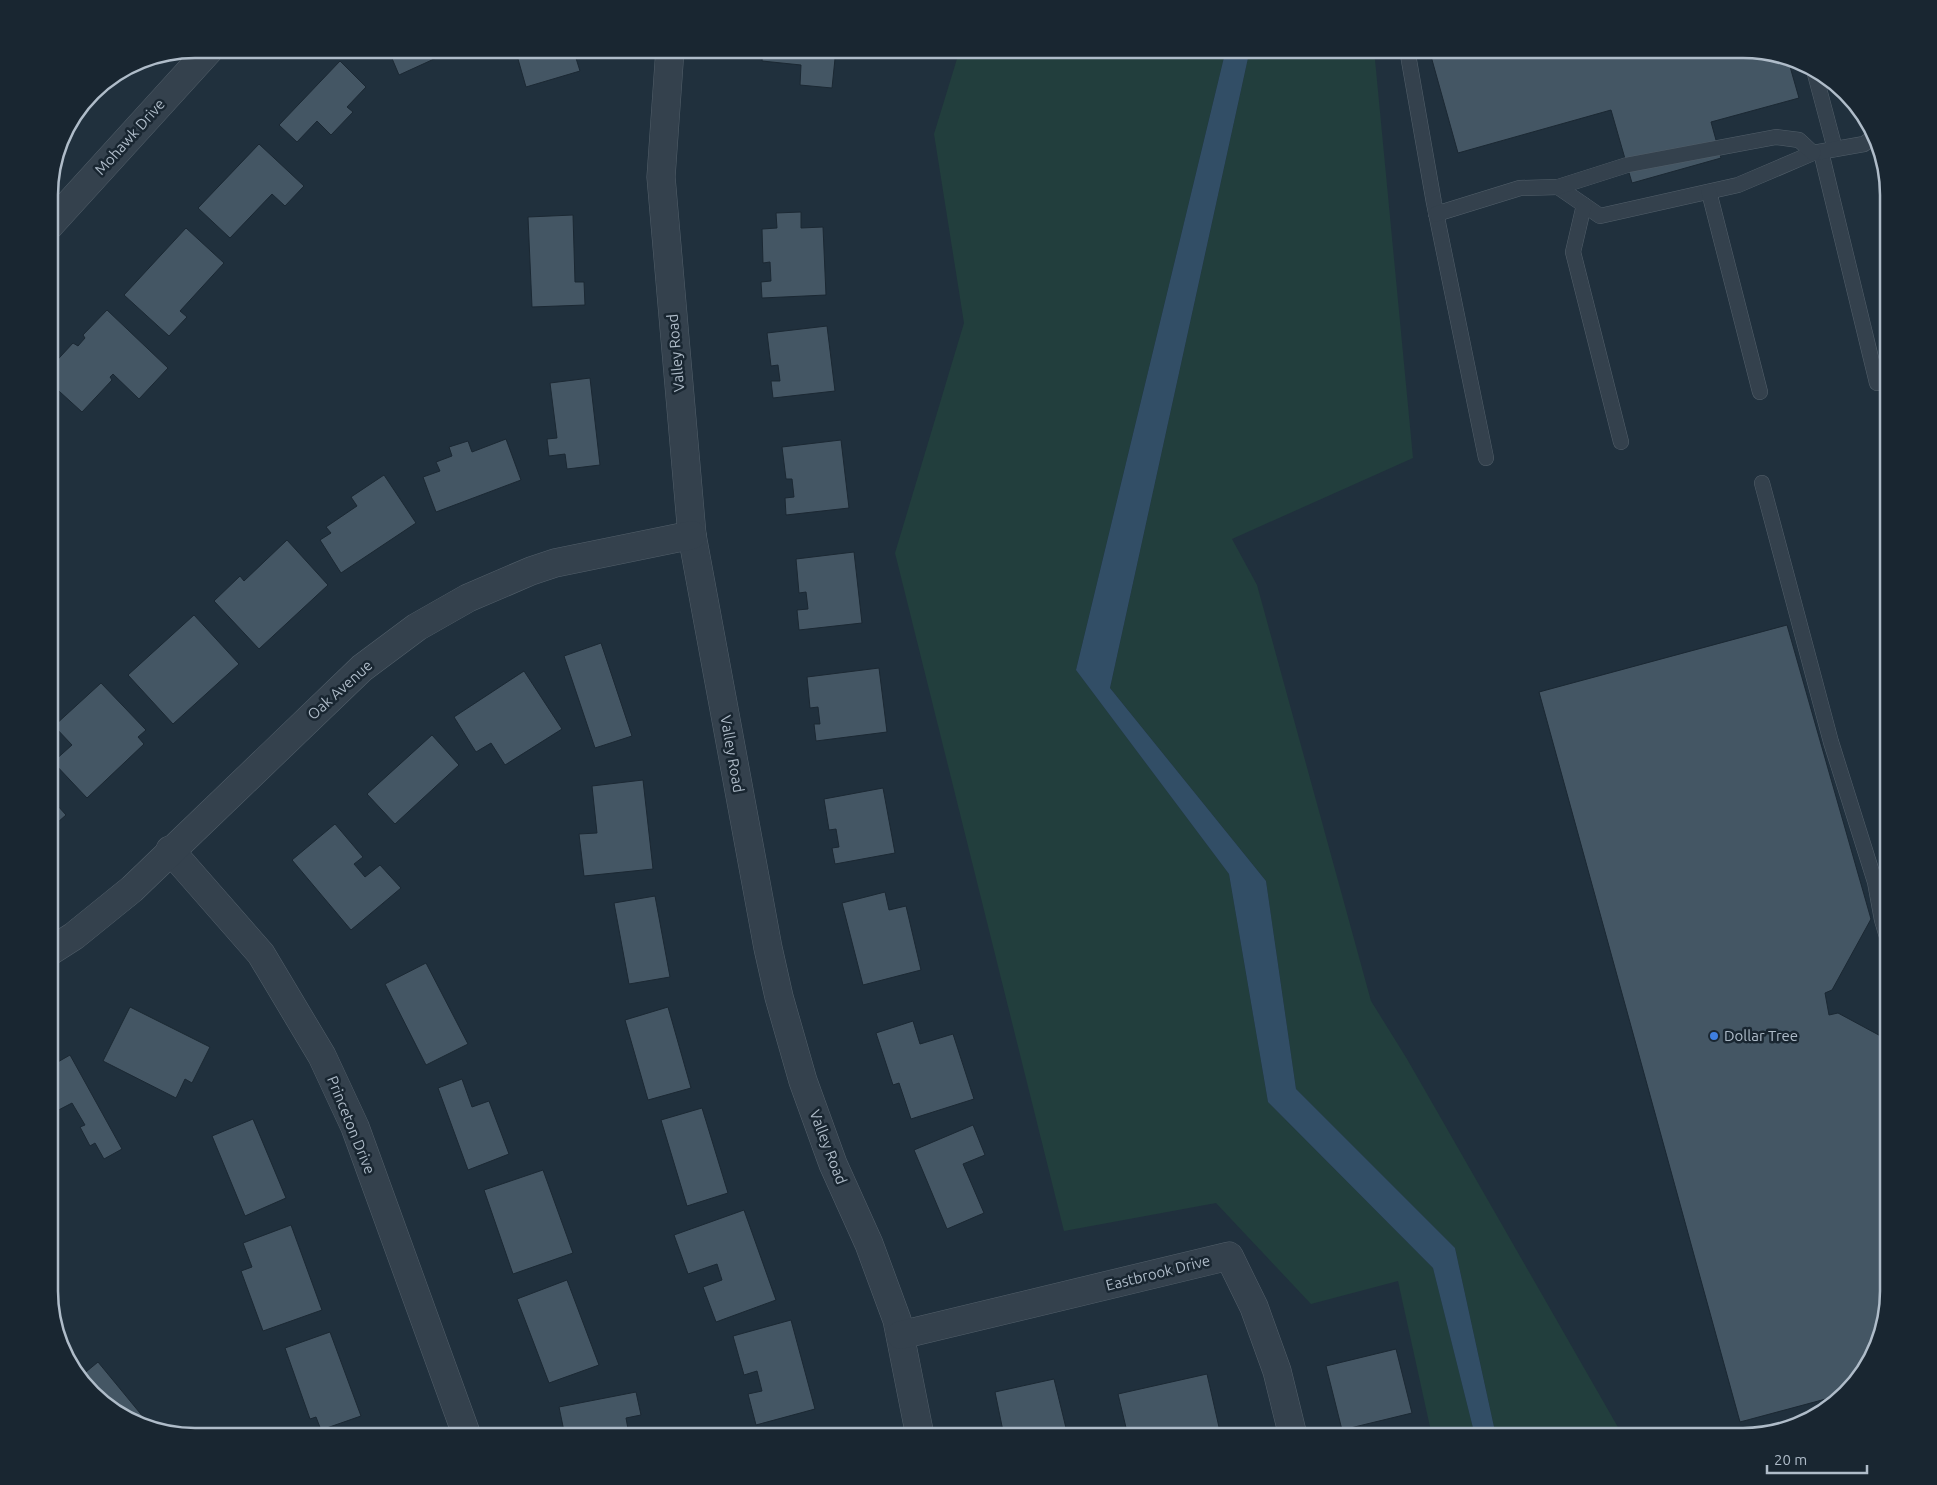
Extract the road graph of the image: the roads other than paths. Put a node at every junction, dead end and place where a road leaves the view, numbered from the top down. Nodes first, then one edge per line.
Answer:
1 (202, 58) edge
2 (669, 58) edge
3 (1409, 58) edge
4 (1815, 79) edge
5 (1869, 143) edge
6 (1823, 151) junction
7 (1558, 187) junction
8 (1709, 192) junction
9 (1584, 204) junction
10 (1436, 214) junction
11 (58, 216) edge
12 (1877, 383) dead end
13 (1760, 392) dead end
14 (1621, 442) dead end
15 (1486, 458) dead end
16 (1762, 483) dead end
17 (692, 535) junction
18 (170, 850) junction
19 (1880, 883) edge
20 (58, 946) edge
21 (901, 1335) junction
22 (464, 1428) edge
23 (918, 1428) edge
24 (1291, 1428) edge

1 - 11 street, Mohawk Drive
2 - 17 street, Valley Road
3 - 10 lane
4 - 6 lane
5 - 6 lane
6 - 7 lane
6 - 8 lane
6 - 12 lane
7 - 9 lane
7 - 10 lane
8 - 9 lane
8 - 13 lane
9 - 14 lane
10 - 15 lane
16 - 19 lane
17 - 18 street, Oak Avenue
17 - 21 street, Valley Road
18 - 20 street, Oak Avenue
18 - 22 street, Princeton Drive
21 - 23 street, Valley Road
21 - 24 street, Eastbrook Drive

